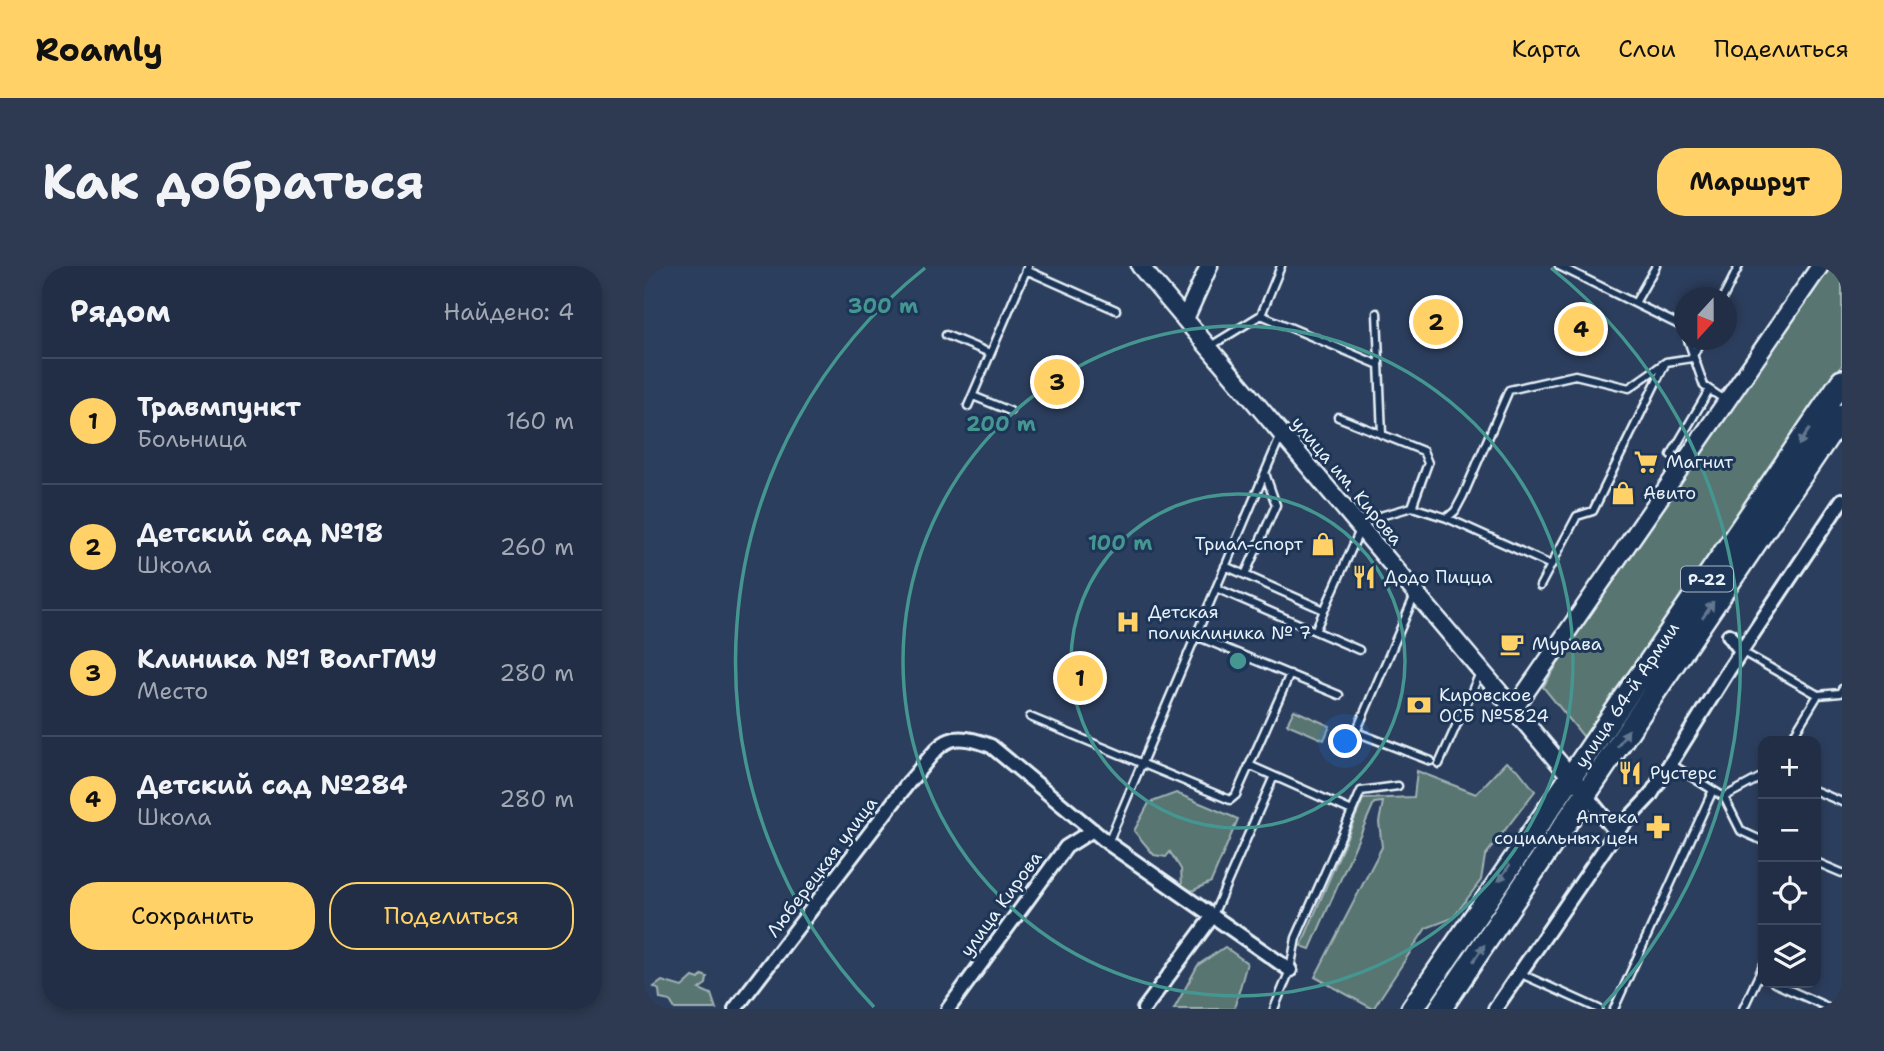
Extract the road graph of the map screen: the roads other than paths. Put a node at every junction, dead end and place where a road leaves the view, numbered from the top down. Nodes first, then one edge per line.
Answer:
1 (1209, 266) edge
2 (1281, 266) edge
3 (1559, 266) edge
4 (1656, 266) edge
5 (1739, 266) edge
6 (1820, 266) edge
7 (1027, 268) edge
8 (1148, 270) edge
9 (1728, 287) edge
10 (1635, 303) junction
11 (1116, 310) dead end
12 (1377, 313) dead end
13 (1261, 314) junction
14 (1185, 319) junction
15 (1674, 322) edge
16 (946, 335) dead end
17 (1209, 347) junction
18 (1690, 350) edge
19 (1696, 350) edge
20 (990, 353) junction
21 (1692, 358) junction
22 (1666, 362) junction
23 (1379, 365) junction
24 (1842, 381) edge
25 (1709, 390) junction
26 (972, 396) junction
27 (1727, 401) junction
28 (968, 406) dead end
29 (1010, 411) dead end
30 (1338, 417) dead end
31 (1840, 423) edge
32 (1282, 433) junction
33 (1382, 435) junction
34 (1671, 455) dead end
35 (1265, 473) junction
36 (1842, 500) edge
37 (1412, 507) junction
38 (1447, 519) junction
39 (1359, 525) junction
40 (1551, 565) junction
41 (1225, 566) junction
42 (1245, 575) junction
43 (1540, 586) dead end
44 (1216, 588) junction
45 (1416, 593) junction
46 (1324, 610) junction
47 (1315, 631) junction
48 (1729, 635) dead end
49 (1196, 636) junction
50 (1359, 650) dead end
51 (1741, 651) junction
52 (1481, 670) junction
53 (1290, 674) junction
54 (1842, 689) edge
55 (1339, 695) dead end
56 (1818, 695) junction
57 (1514, 709) junction
58 (1030, 717) dead end
59 (1793, 736) edge
60 (1431, 761) dead end
61 (1142, 764) junction
62 (1439, 764) dead end
63 (1670, 764) junction
64 (1249, 765) junction
65 (1274, 776) junction
66 (1571, 777) junction
67 (1758, 779) edge
68 (1398, 786) dead end
69 (1713, 790) junction
70 (1821, 793) edge
71 (1585, 794) junction
72 (1724, 797) junction
73 (1842, 802) edge
74 (1352, 811) junction
75 (1093, 830) junction
76 (1616, 832) junction
77 (1758, 839) edge
78 (1108, 843) junction
79 (1821, 865) edge
80 (1842, 873) edge
81 (1212, 917) junction
82 (1290, 970) junction
83 (1519, 973) junction
84 (1758, 982) edge
85 (1785, 988) edge
86 (1590, 1007) edge
87 (735, 1009) edge
88 (948, 1009) edge
89 (1144, 1009) edge
90 (1274, 1009) edge
91 (1412, 1009) edge
92 (1440, 1009) edge
93 (1495, 1009) edge
94 (1599, 1009) edge
95 (1614, 1009) edge
96 (1743, 1009) edge
97 (1832, 1009) edge

1 - 14 main road
2 - 13 lane
3 - 10 lane
4 - 10 lane
5 - 9 lane
6 - 27 main road
7 - 11 lane
7 - 20 lane
8 - 14 main road, улица им. Кирова
10 - 15 lane
12 - 23 lane
13 - 17 lane
13 - 23 lane
14 - 17 main road, улица им. Кирова
16 - 20 lane
17 - 32 main road, улица им. Кирова
18 - 21 lane
19 - 21 lane
20 - 26 lane
21 - 22 lane
21 - 25 lane
22 - 38 lane
22 - 40 lane
23 - 33 lane
24 -> 66 highway, улица 64-й Армии / Р-22
25 - 27 lane
25 - 34 lane
26 - 28 lane
26 - 29 lane
27 - 57 main road
30 - 33 lane
71 -> 31 highway, улица 64-й Армии / Р-22
32 - 35 lane
32 - 39 main road, улица им. Кирова
33 - 37 lane
35 - 41 lane
35 - 42 lane
36 - 51 street
37 - 38 lane
37 - 39 lane
38 - 40 lane
39 - 45 main road, улица им. Кирова
39 - 46 lane
40 - 43 lane
41 - 42 lane
41 - 44 lane
42 - 46 lane
44 - 47 lane
44 - 49 lane
45 - 52 main road, улица им. Кирова
45 - 60 lane
46 - 47 lane
47 - 50 lane
48 - 51 street
49 - 53 lane
49 - 61 lane
51 - 56 lane
51 - 63 street
52 - 57 main road, улица им. Кирова
52 - 62 lane
53 - 55 lane
53 - 64 lane
54 - 56 lane
56 - 59 lane
57 - 66 main road, улица им. Кирова
58 - 61 lane
61 - 64 lane
61 - 78 lane
63 - 69 lane
63 - 76 street
64 - 65 lane
65 - 74 lane
65 - 81 lane
66 - 71 main road, улица им. Кирова
66 -> 91 highway, улица 64-й Армии / Р-22
67 - 72 lane
68 - 74 lane
69 - 72 lane
69 - 95 lane
70 - 73 lane
71 - 76 street
92 -> 71 highway, улица 64-й Армии / Р-22
72 - 77 lane
74 - 82 lane
75 - 78 street
75 - 87 street, Люберецкая улица
75 - 88 street, улица Кирова
76 - 83 street
78 - 81 street
79 - 80 lane
81 - 82 street
81 - 89 street
82 - 90 lane
83 - 86 lane
83 - 93 street
84 - 96 lane
85 - 97 lane
86 - 94 lane

